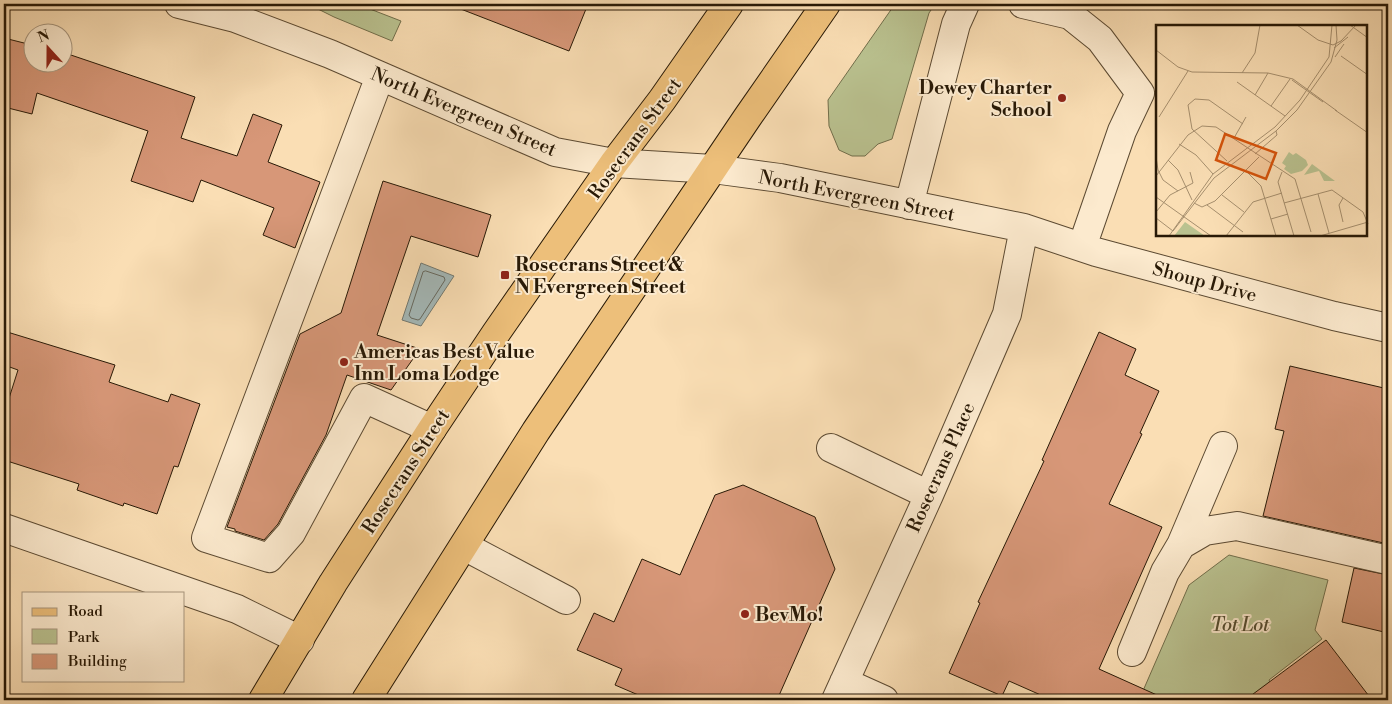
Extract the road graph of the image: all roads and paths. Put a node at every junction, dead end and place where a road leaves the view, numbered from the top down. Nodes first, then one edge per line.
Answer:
1 (179, 4) edge
2 (729, 4) edge
3 (826, 4) edge
4 (965, 4) edge
5 (1023, 4) edge
6 (237, 11) edge
7 (380, 76) junction
8 (614, 163) junction
9 (713, 169) junction
10 (909, 205) junction
11 (1024, 228) junction
12 (1082, 247) junction
13 (1388, 328) edge
14 (432, 429) junction
15 (1223, 446) dead end
16 (831, 448) dead end
17 (929, 495) junction
18 (4, 528) edge
19 (1181, 545) junction
20 (464, 546) junction
21 (1388, 560) edge
22 (566, 600) dead end
23 (300, 640) junction
24 (1132, 652) dead end
25 (840, 691) edge
26 (264, 700) edge
27 (366, 700) edge
28 (884, 700) edge

1 - 6 street, North Evergreen Street
2 - 8 main road, Rosecrans Street
3 - 9 main road
4 - 10 street
5 - 12 street
6 - 7 street, North Evergreen Street
7 - 8 street, North Evergreen Street
7 - 14 street
8 - 9 street, North Evergreen Street
8 - 14 main road, Rosecrans Street
9 - 10 street, North Evergreen Street
9 - 20 main road
10 - 11 street, North Evergreen Street
11 - 12 street, Shoup Drive
11 - 17 street, Rosecrans Place
12 - 13 street, Shoup Drive
14 - 23 main road, Rosecrans Street
15 - 19 street
16 - 17 street
17 - 25 street, Rosecrans Place
18 - 23 street
19 - 21 street
19 - 24 street
20 - 22 street
20 - 27 main road
23 - 26 main road, Rosecrans Street
25 - 28 street

